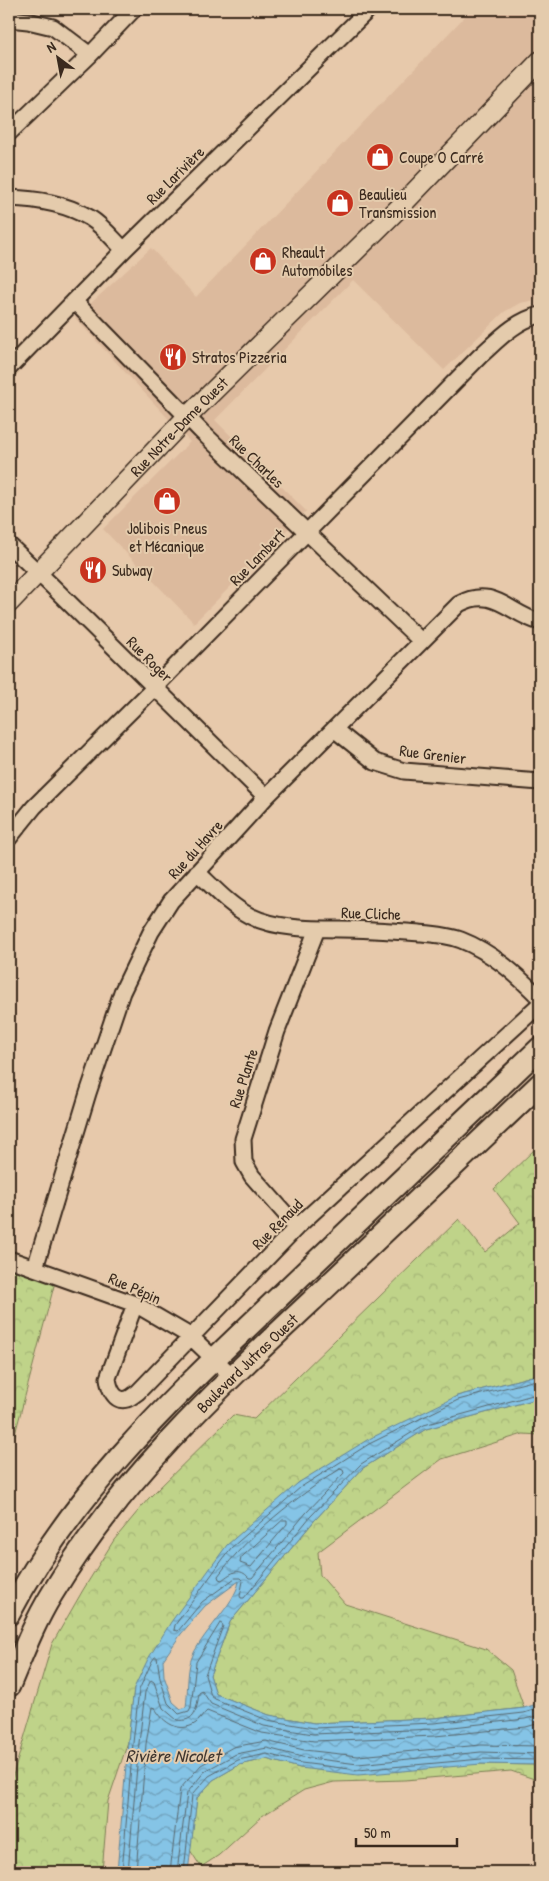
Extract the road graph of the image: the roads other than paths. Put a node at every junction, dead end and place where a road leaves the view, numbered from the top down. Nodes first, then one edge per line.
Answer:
1 (134, 9) edge
2 (368, 9) edge
3 (9, 19) edge
4 (90, 55) junction
5 (540, 61) edge
6 (9, 133) edge
7 (9, 198) edge
8 (124, 250) junction
9 (74, 301) junction
10 (540, 315) edge
11 (9, 368) edge
12 (187, 417) junction
13 (305, 532) junction
14 (9, 545) edge
15 (38, 573) junction
16 (9, 603) edge
17 (540, 622) edge
18 (421, 641) junction
19 (154, 688) junction
20 (334, 729) junction
21 (540, 782) edge
22 (266, 797) junction
23 (9, 838) edge
24 (197, 872) junction
25 (317, 929) junction
26 (540, 998) edge
27 (540, 1004) edge
28 (540, 1048) edge
29 (540, 1084) edge
30 (297, 1227) junction
31 (9, 1259) edge
32 (35, 1268) junction
33 (135, 1304) junction
34 (190, 1336) junction
35 (214, 1359) junction
36 (232, 1376) junction
37 (9, 1614) edge
38 (9, 1686) edge

1 - 4 street
2 - 8 street, Rue Larivière
3 - 4 street
4 - 6 street
5 - 12 street, Rue Notre-Dame Ouest
7 - 8 street
8 - 9 street, Rue Larivière
9 - 11 street, Rue Larivière
9 - 12 street, Rue Charles
10 - 13 street, Rue Lambert
12 - 13 street, Rue Charles
12 - 15 street, Rue Notre-Dame Ouest
13 - 18 street, Rue Charles
13 - 19 street, Rue Lambert
14 - 15 street, Rue Roger
15 - 16 street, Rue Notre-Dame Ouest
15 - 19 street, Rue Roger
17 - 18 street, Rue du Havre
18 - 20 street, Rue du Havre
19 - 22 street, Rue Roger
19 - 23 street, Rue Lambert
20 - 21 street, Rue Grenier
20 - 22 street, Rue du Havre
22 - 24 street, Rue du Havre
24 - 25 street, Rue Cliche
24 - 32 street, Rue du Havre
25 - 26 street, Rue Cliche
25 - 30 street, Rue Plante
27 - 30 street, Rue Renaud
28 - 35 main road, Boulevard Jutras Ouest
29 - 36 main road, Boulevard Jutras Ouest
30 - 34 street, Rue Renaud
31 - 32 street, Rue Pépin
32 - 33 street, Rue Pépin
33 - 34 street, Rue Pépin
33 - 34 street, Rue Renaud
34 - 35 street, Rue Pépin
35 - 36 street, Rue Pépin
35 - 37 main road, Boulevard Jutras Ouest
36 - 38 main road, Boulevard Jutras Ouest

